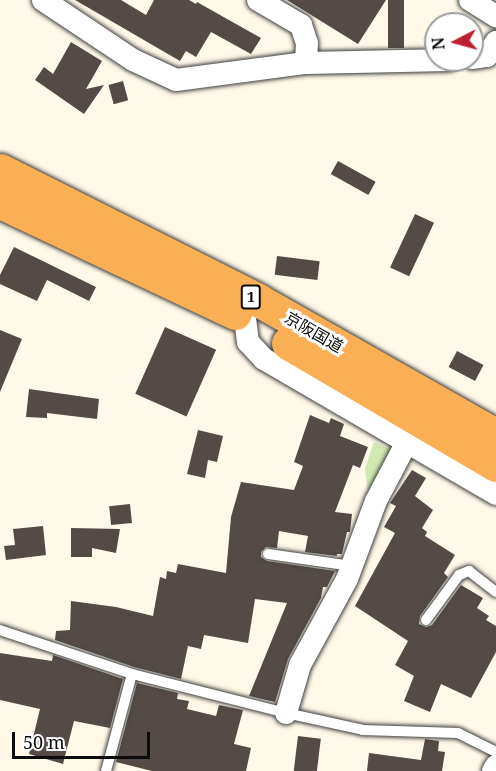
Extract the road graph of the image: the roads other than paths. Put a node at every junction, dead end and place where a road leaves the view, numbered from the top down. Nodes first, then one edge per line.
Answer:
1 (43, 0) edge
2 (258, 0) edge
3 (470, 0) edge
4 (496, 16) edge
5 (496, 42) edge
6 (484, 56) edge
7 (424, 61) edge
8 (306, 63) junction
9 (0, 170) edge
10 (0, 202) edge
11 (245, 318) junction
12 (496, 435) edge
13 (407, 442) junction
14 (496, 465) edge
15 (496, 494) edge
16 (268, 554) dead end
17 (352, 566) junction
18 (496, 592) edge
19 (426, 620) dead end
20 (0, 630) edge
21 (132, 674) junction
22 (286, 713) junction
23 (496, 752) edge
24 (496, 766) edge
25 (106, 771) edge
26 (493, 771) edge

1 - 8 street
2 - 8 street
3 - 4 street
5 - 6 street
7 - 8 street
9 - 12 highway, 京阪国道 / 1
10 - 11 highway, 京阪国道 / 1
11 - 13 street
11 - 14 highway, 京阪国道 / 1
13 - 15 street
13 - 17 street
16 - 17 lane
17 - 22 street
18 - 19 lane
20 - 21 lane
21 - 22 lane
21 - 25 lane
22 - 23 lane
24 - 26 street

